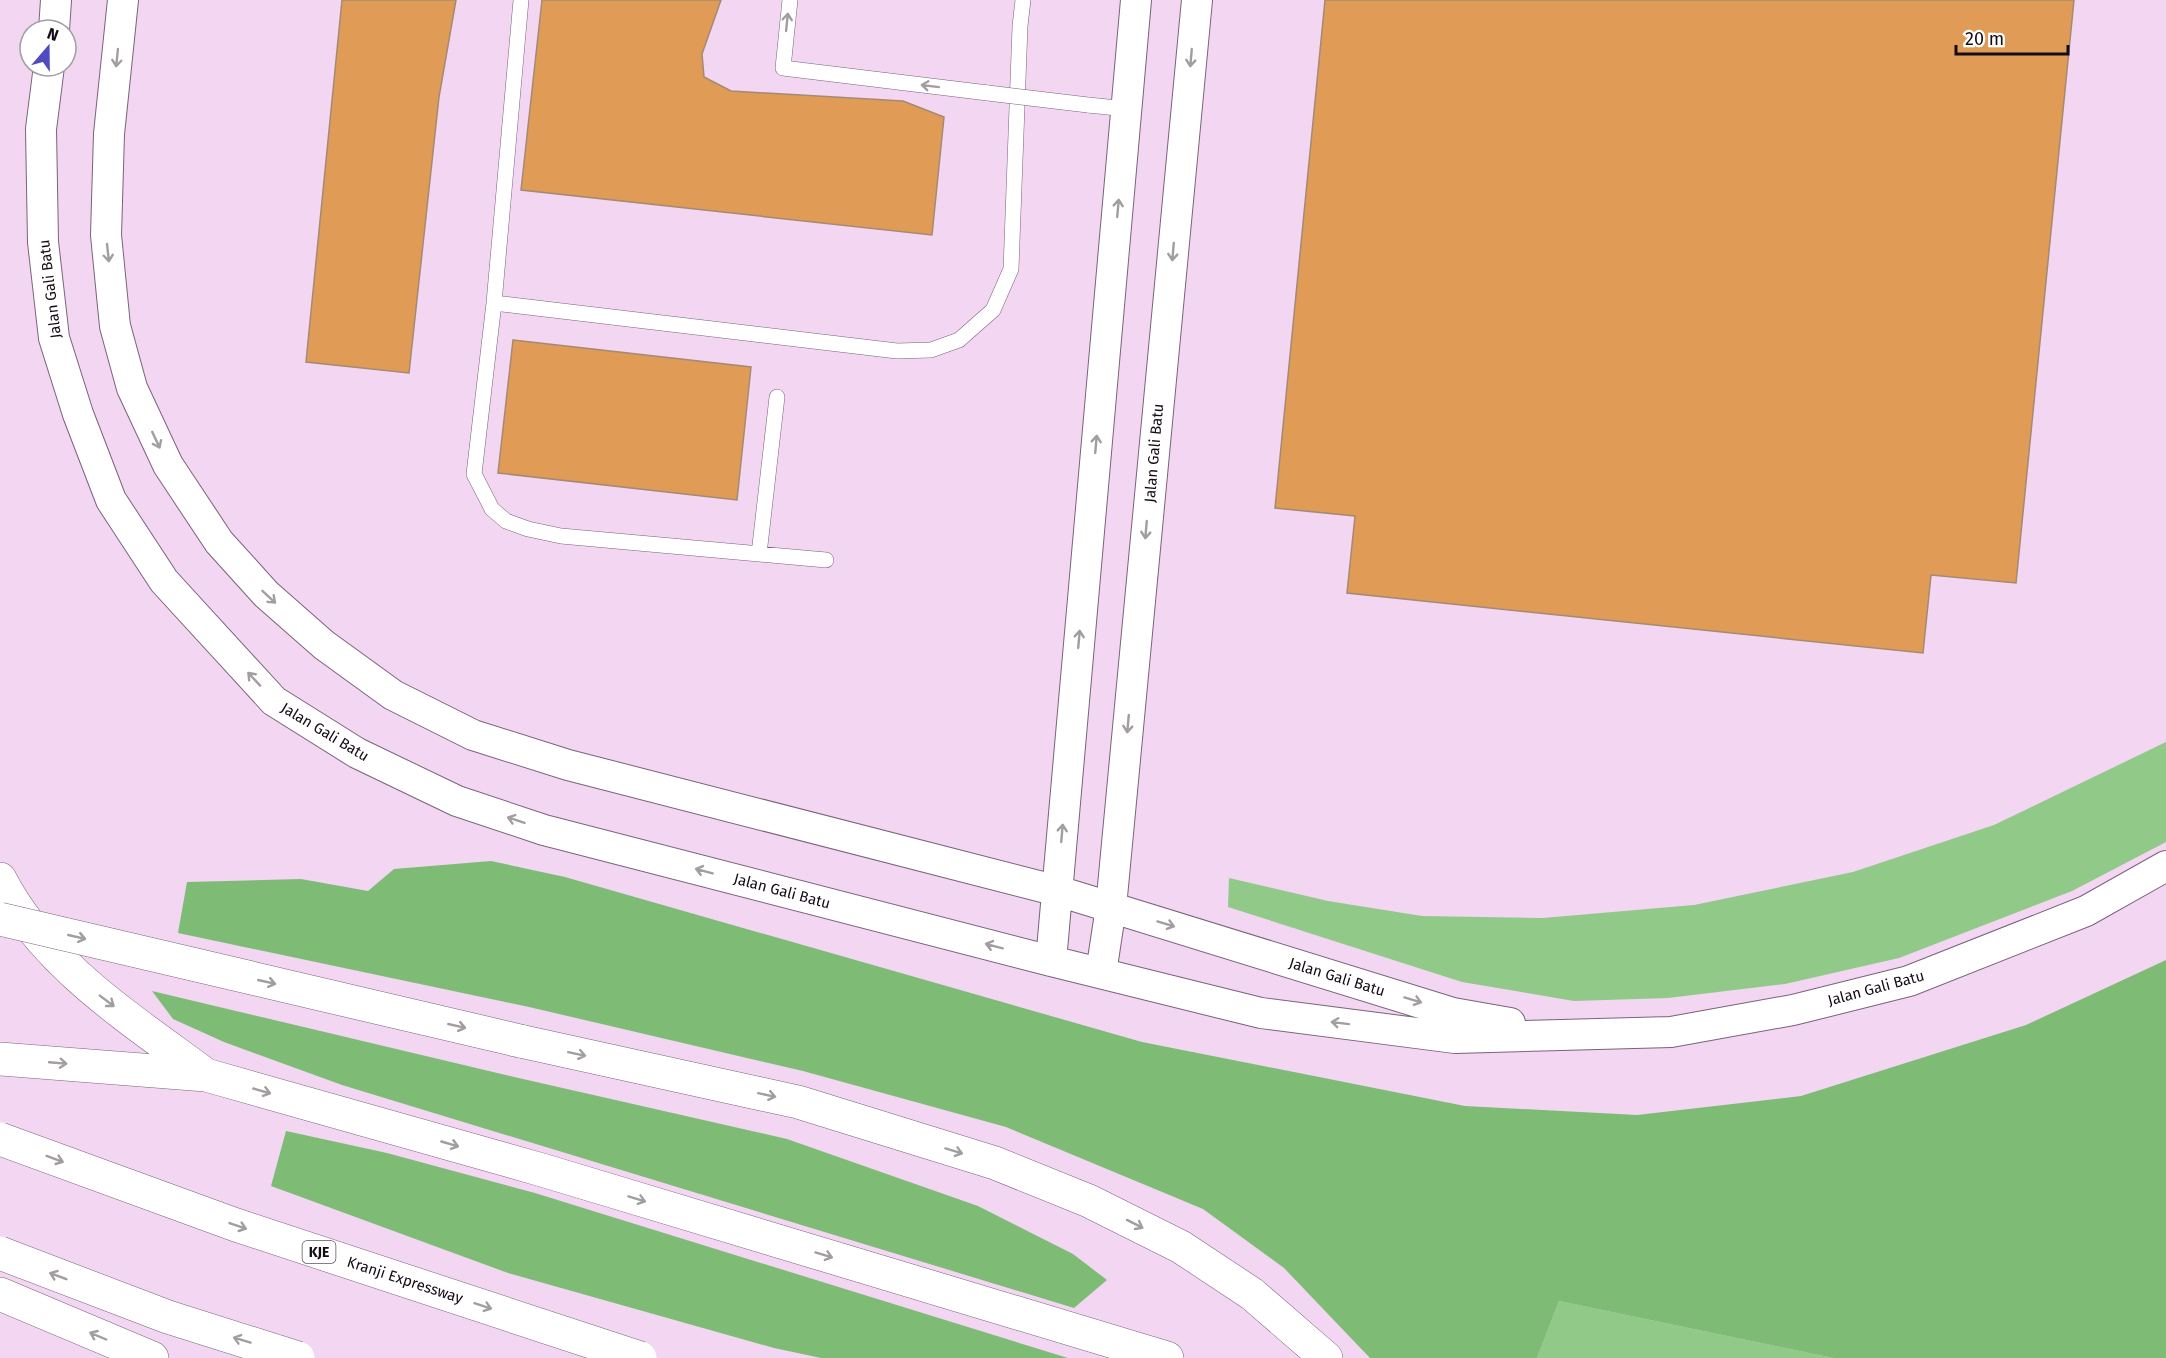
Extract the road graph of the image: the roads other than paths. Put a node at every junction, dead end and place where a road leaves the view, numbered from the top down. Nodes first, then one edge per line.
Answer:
1 (56, 0) edge
2 (123, 0) edge
3 (521, 0) edge
4 (790, 0) edge
5 (1023, 0) edge
6 (1136, 0) edge
7 (1197, 0) edge
8 (55, 18) edge
9 (47, 78) edge
10 (1127, 110) junction
11 (494, 303) junction
12 (777, 397) dead end
13 (759, 554) junction
14 (826, 560) dead end
15 (2166, 866) edge
16 (0, 879) edge
17 (1058, 891) junction
18 (1111, 907) junction
19 (0, 919) edge
20 (1051, 961) junction
21 (1101, 973) junction
22 (1566, 1033) junction
23 (0, 1059) edge
24 (206, 1075) junction
25 (0, 1139) edge
26 (0, 1253) edge
27 (0, 1294) edge
28 (152, 1358) edge
29 (298, 1358) edge
30 (641, 1358) edge
31 (1167, 1358) edge
32 (1326, 1358) edge

1 - 8 street
2 -> 17 street, Jalan Gali Batu
3 - 11 lane
10 -> 4 lane, bridge
5 - 11 lane
6 - 10 street
7 -> 18 street, Jalan Gali Batu
20 -> 9 street, Jalan Gali Batu
17 -> 10 street
11 - 13 lane
12 - 13 lane
13 - 14 lane
15 - 22 street, Jalan Gali Batu
16 -> 24 highway
17 - 18 street, Jalan Gali Batu
17 - 20 street
18 - 21 street, Jalan Gali Batu
18 -> 22 street, Jalan Gali Batu
19 -> 32 highway, bridge
20 - 21 street, Jalan Gali Batu
22 -> 21 street, Jalan Gali Batu
23 -> 24 highway
24 -> 31 highway
25 -> 30 highway, Kranji Expressway / KJE, bridge
29 -> 26 highway, bridge
28 -> 27 highway

